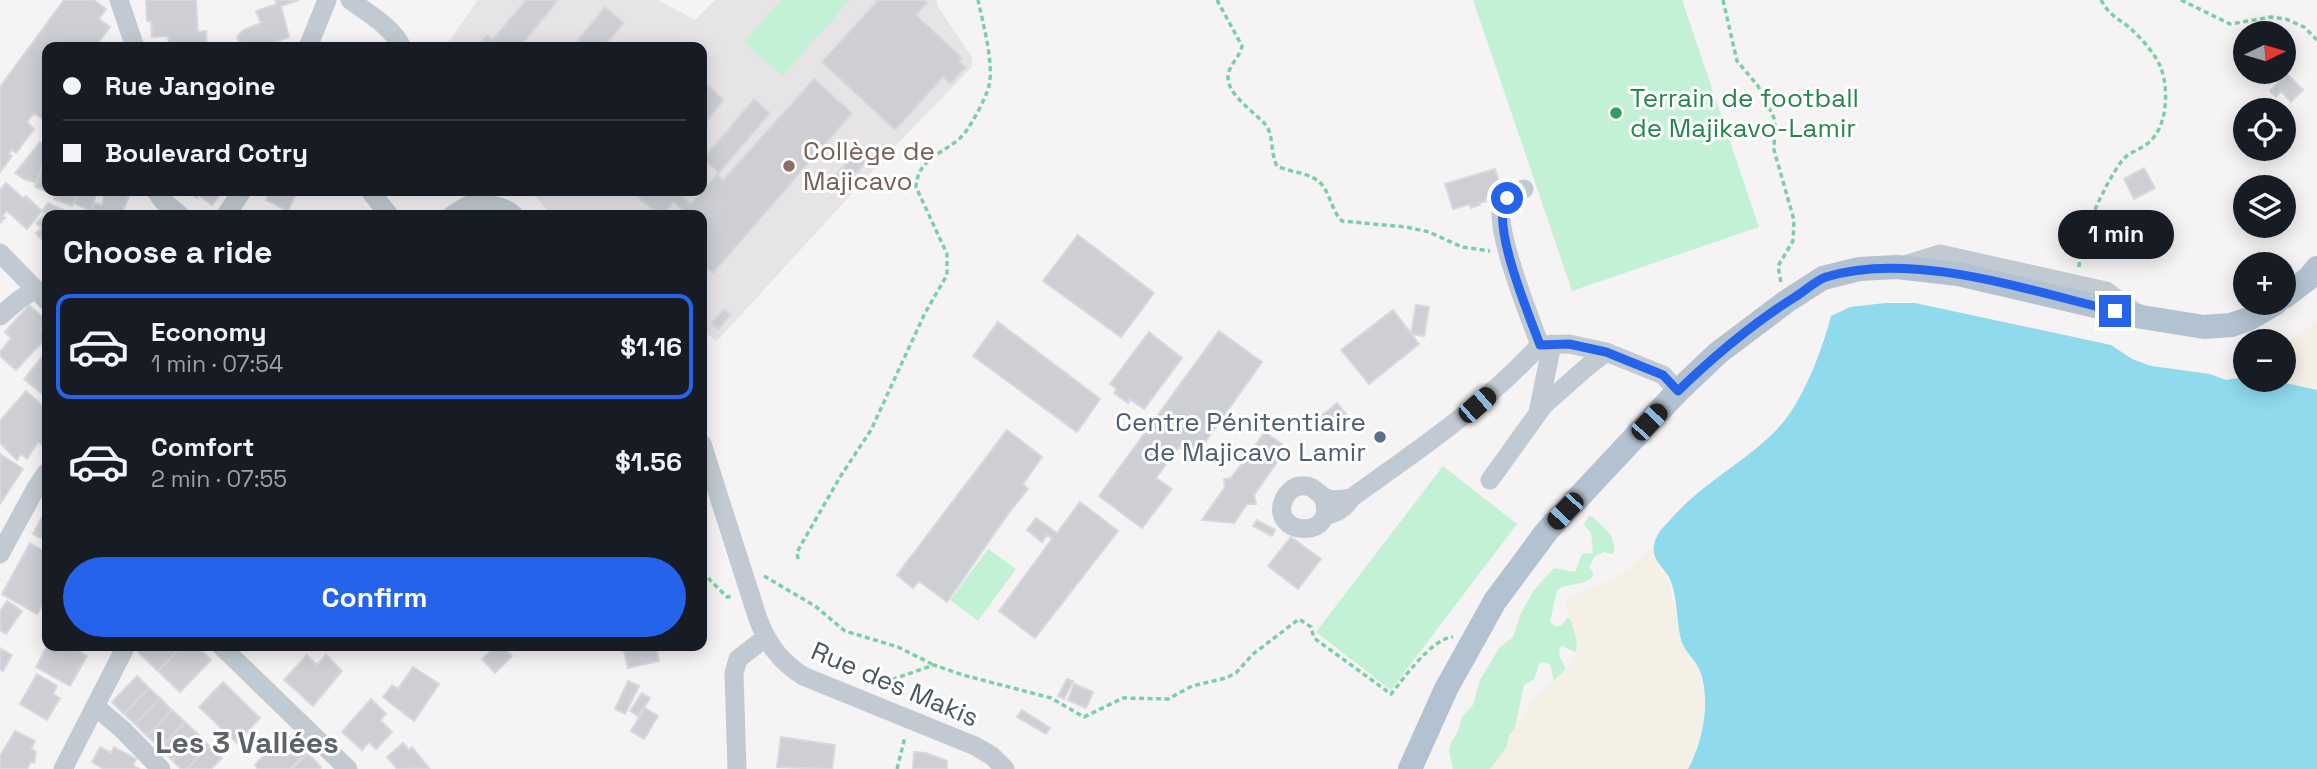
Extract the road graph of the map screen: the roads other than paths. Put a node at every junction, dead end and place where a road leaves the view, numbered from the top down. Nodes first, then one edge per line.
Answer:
1 (119, 0) edge
2 (327, 0) edge
3 (350, 0) edge
4 (133, 42) edge
5 (310, 42) edge
6 (400, 42) edge
7 (1524, 190) dead end
8 (159, 196) edge
9 (374, 196) edge
10 (174, 210) edge
11 (385, 210) edge
12 (461, 210) edge
13 (507, 210) edge
14 (0, 253) edge
15 (1897, 267) junction
16 (2317, 268) edge
17 (2296, 288) edge
18 (42, 295) edge
19 (2256, 315) edge
20 (0, 316) edge
21 (2142, 317) junction
22 (1546, 345) junction
23 (1606, 352) junction
24 (1678, 391) junction
25 (1538, 414) junction
26 (707, 460) edge
27 (42, 479) edge
28 (1490, 480) dead end
29 (1324, 507) dead end
30 (0, 554) edge
31 (765, 638) junction
32 (124, 651) edge
33 (226, 651) edge
34 (96, 707) junction
35 (63, 769) edge
36 (161, 769) edge
37 (348, 769) edge
38 (737, 769) edge
39 (1005, 769) edge
40 (1410, 769) edge

1 - 4 street
2 - 5 street
3 - 6 street
7 - 22 street
8 - 10 street
9 - 11 street
12 - 13 street
14 - 18 street
15 - 21 main road
15 - 21 street
15 - 24 main road
16 - 17 main road
18 - 20 street
19 - 21 main road
22 - 23 street
22 - 25 street
22 - 29 street
23 - 24 street
23 - 25 street
24 - 40 main road
25 - 28 street
26 - 31 street, Rue des Makis
27 - 30 street
31 - 38 street
31 - 39 street, Rue des Makis
32 - 34 street
33 - 37 street
34 - 35 street
34 - 36 street

